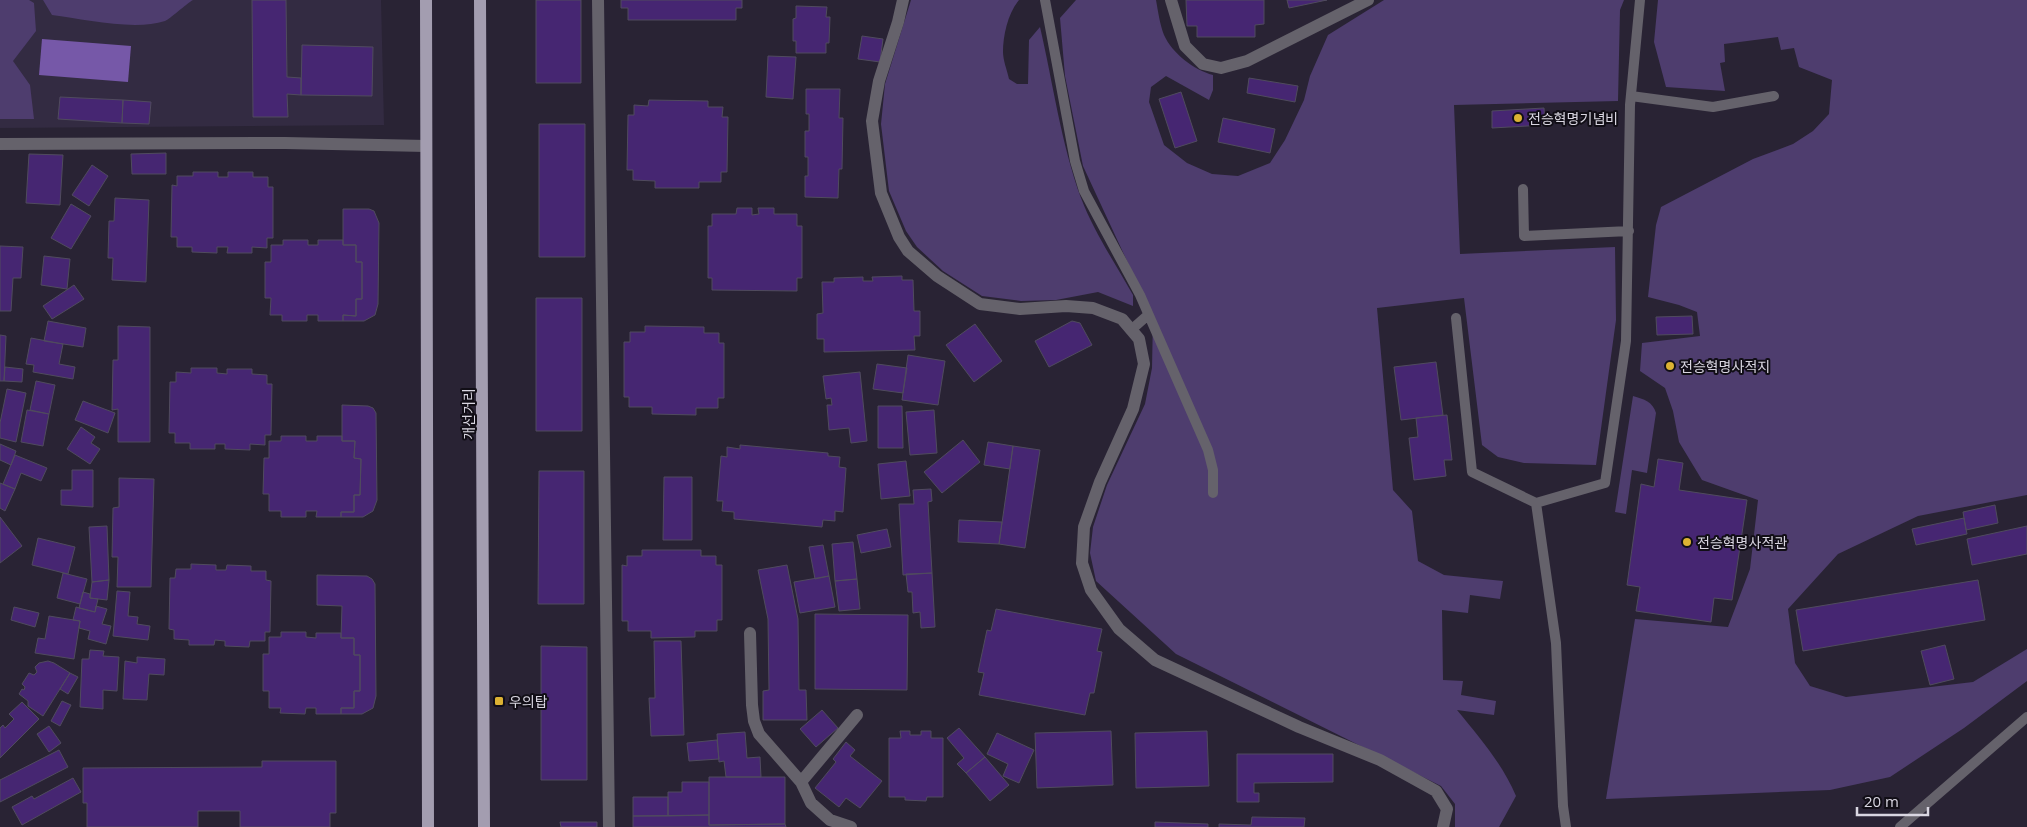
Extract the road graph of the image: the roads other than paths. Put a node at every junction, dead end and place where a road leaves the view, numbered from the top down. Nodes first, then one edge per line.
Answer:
1 (426, 0) edge
2 (480, 0) edge
3 (598, 0) edge
4 (903, 0) edge
5 (1045, 0) edge
6 (1171, 0) edge
7 (1368, 0) edge
8 (1640, 0) edge
9 (1631, 96) junction
10 (1774, 96) dead end
11 (0, 144) edge
12 (426, 146) junction
13 (1523, 189) dead end
14 (1629, 231) junction
15 (1148, 315) junction
16 (1456, 318) dead end
17 (1131, 330) junction
18 (1212, 493) dead end
19 (1536, 503) junction
20 (750, 633) dead end
21 (856, 716) dead end
22 (2027, 717) edge
23 (801, 782) junction
24 (826, 823) edge
25 (428, 827) edge
26 (484, 827) edge
27 (609, 827) edge
28 (850, 827) edge
29 (1443, 827) edge
30 (1566, 827) edge
31 (1900, 827) edge

1 - 12 main road
2 - 26 main road, 개선거리
3 - 27 street
4 - 17 street
5 - 15 lane
6 - 7 street
8 - 9 lane
9 - 10 lane
9 - 14 lane
11 - 12 street
12 - 25 main road
13 - 14 lane
14 - 19 lane
15 - 17 lane
15 - 18 lane
16 - 19 lane
17 - 29 street
19 - 30 lane
20 - 23 street
21 - 23 street
22 - 31 lane
23 - 24 street
24 - 28 street

